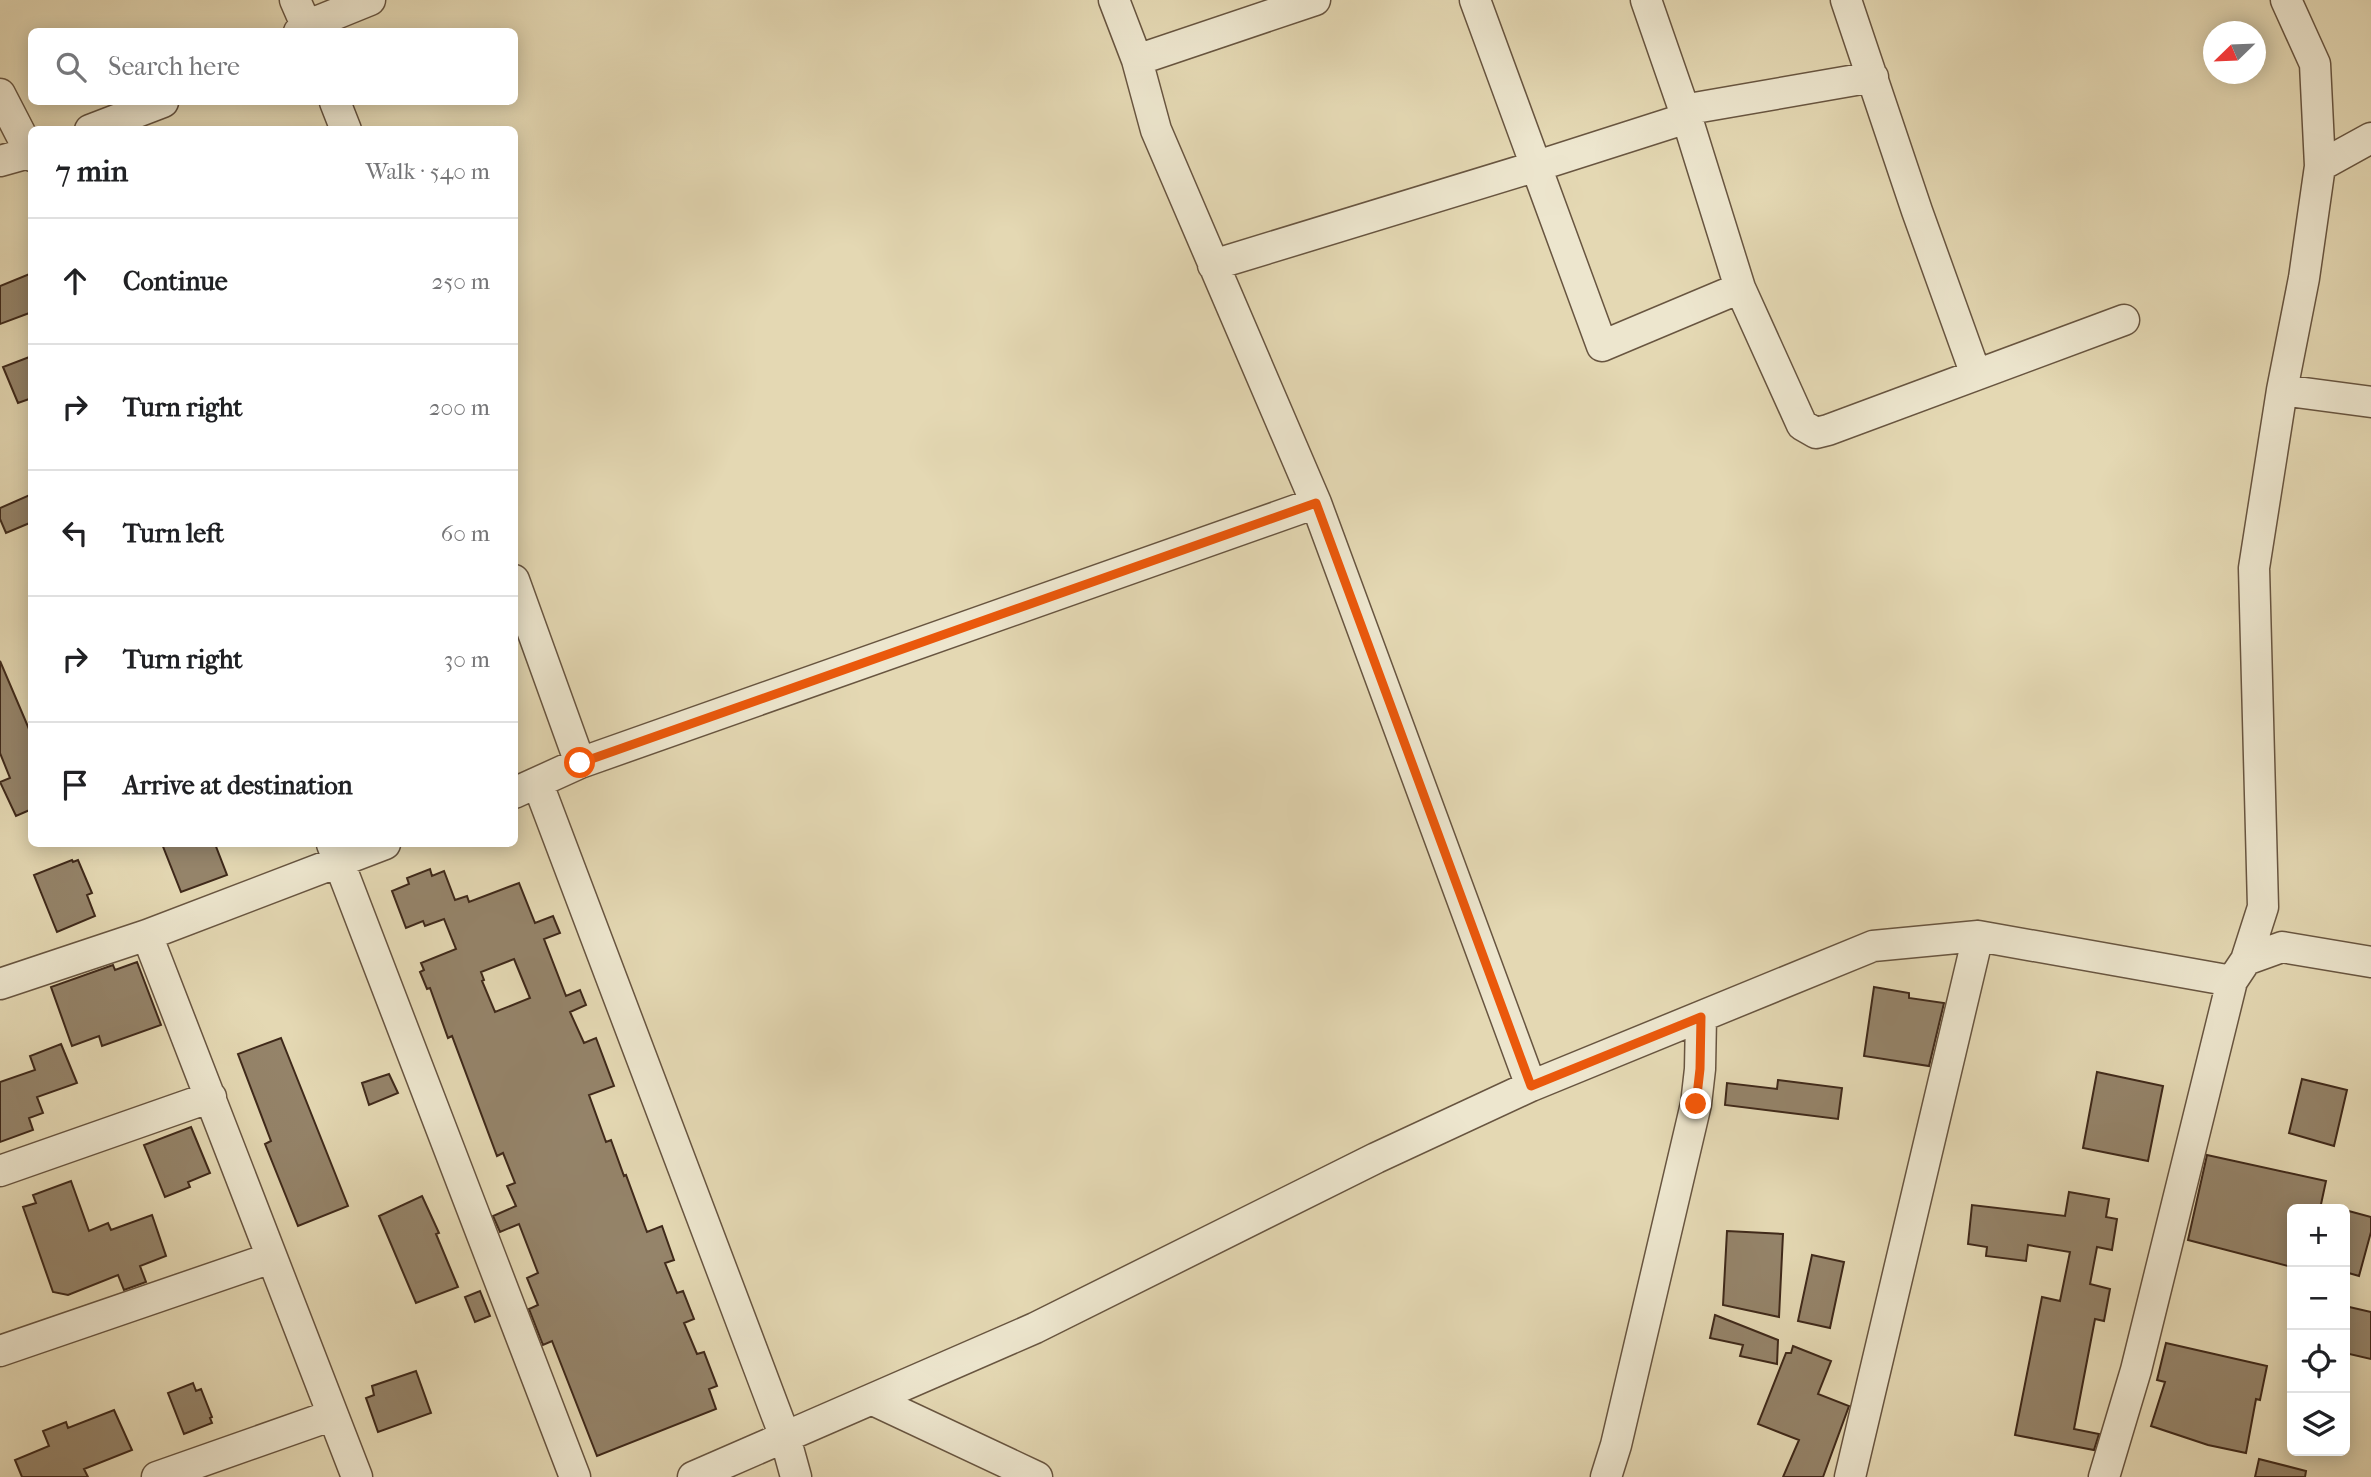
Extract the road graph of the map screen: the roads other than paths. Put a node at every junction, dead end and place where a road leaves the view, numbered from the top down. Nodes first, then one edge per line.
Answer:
1 (370, 0) edge
2 (1114, 0) edge
3 (1315, 0) edge
4 (1475, 0) edge
5 (1646, 0) edge
6 (1846, 0) edge
7 (2286, 0) edge
8 (302, 22) edge
9 (1137, 60) junction
10 (1873, 77) junction
11 (0, 94) edge
12 (155, 105) edge
13 (336, 105) edge
14 (1685, 114) junction
15 (100, 126) edge
16 (344, 126) edge
17 (2371, 138) edge
18 (28, 148) edge
19 (28, 155) edge
20 (0, 162) edge
21 (1537, 166) junction
22 (2320, 166) junction
23 (1213, 265) junction
24 (1741, 288) junction
25 (2124, 320) dead end
26 (1976, 375) junction
27 (2282, 390) junction
28 (2371, 402) edge
29 (1316, 503) junction
30 (518, 591) edge
31 (580, 763) junction
32 (526, 789) edge
33 (366, 847) edge
34 (335, 852) edge
35 (2263, 907) junction
36 (147, 935) junction
37 (1978, 936) junction
38 (2282, 947) junction
39 (2371, 962) edge
40 (2239, 971) junction
41 (0, 984) edge
42 (1701, 1017) junction
43 (1531, 1086) junction
44 (211, 1097) junction
45 (0, 1171) edge
46 (271, 1258) junction
47 (0, 1351) edge
48 (873, 1400) junction
49 (333, 1415) junction
50 (785, 1437) junction
51 (157, 1477) edge
52 (357, 1477) edge
53 (575, 1477) edge
54 (693, 1477) edge
55 (796, 1477) edge
56 (1037, 1477) edge
57 (1606, 1477) edge
58 (1850, 1477) edge
59 (2104, 1477) edge

1 - 8 street
2 - 9 street
3 - 9 street
4 - 21 street
5 - 14 street
6 - 10 street
7 - 22 street
9 - 23 street
10 - 14 street
10 - 26 street
11 - 18 street
12 - 15 street
13 - 16 street
14 - 21 street
14 - 24 street
17 - 22 street
19 - 20 street
21 - 23 street
21 - 24 street
22 - 27 street
23 - 29 street
24 - 26 street
25 - 26 street
27 - 28 street
27 - 35 street
29 - 31 street
29 - 43 street
30 - 31 street
31 - 32 street
32 - 50 street
33 - 34 street
34 - 36 street
34 - 53 street
35 - 38 street
35 - 40 street
36 - 41 street
36 - 44 street
37 - 40 street
37 - 42 street
37 - 58 street
38 - 39 street
38 - 40 street
40 - 59 street
42 - 43 street
42 - 57 street
43 - 48 street
44 - 45 street
44 - 46 street
46 - 47 street
46 - 49 street
48 - 50 street
48 - 56 street
49 - 51 street
49 - 52 street
50 - 54 street
50 - 55 street

